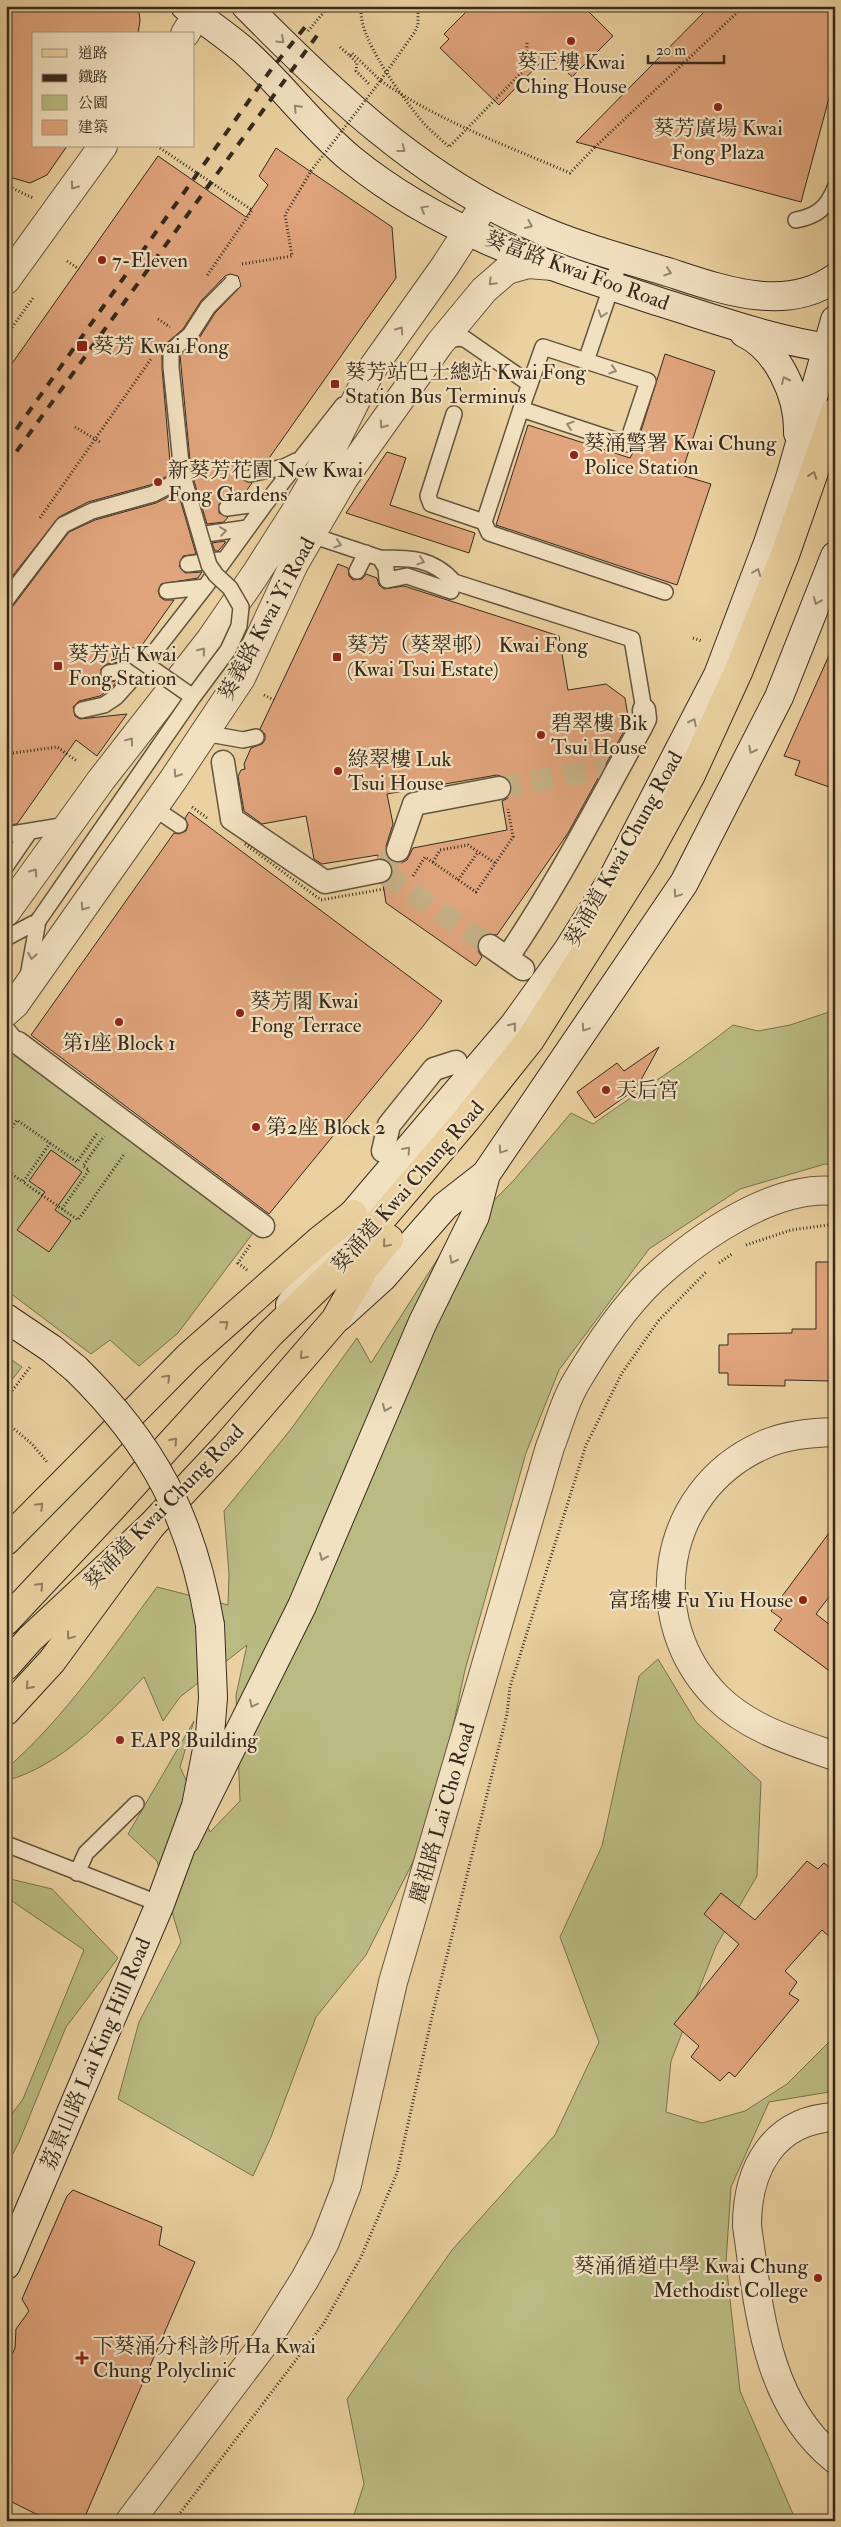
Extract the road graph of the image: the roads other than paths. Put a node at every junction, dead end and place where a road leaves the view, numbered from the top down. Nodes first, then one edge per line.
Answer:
1 (246, 6) edge
2 (192, 16) edge
3 (102, 148) edge
4 (835, 188) edge
5 (485, 204) junction
6 (796, 220) dead end
7 (467, 231) junction
8 (621, 258) junction
9 (553, 266) junction
10 (835, 278) edge
11 (6, 280) edge
12 (232, 283) dead end
13 (611, 286) junction
14 (835, 320) edge
15 (722, 322) junction
16 (440, 343) junction
17 (830, 348) edge
18 (586, 361) junction
19 (371, 370) junction
20 (530, 384) junction
21 (521, 409) junction
22 (835, 412) edge
23 (454, 414) dead end
24 (299, 460) junction
25 (835, 468) edge
26 (182, 473) junction
27 (250, 474) dead end
28 (790, 478) junction
29 (266, 502) junction
30 (227, 508) dead end
31 (484, 522) junction
32 (247, 528) junction
33 (199, 535) dead end
34 (311, 535) junction
35 (366, 553) junction
36 (835, 556) edge
37 (226, 558) junction
38 (380, 558) junction
39 (188, 564) dead end
40 (357, 571) dead end
41 (454, 582) junction
42 (205, 587) junction
43 (167, 591) dead end
44 (665, 592) dead end
45 (6, 600) edge
46 (138, 662) junction
47 (109, 673) dead end
48 (193, 697) junction
49 (160, 702) junction
50 (82, 710) dead end
51 (644, 710) joint
52 (215, 735) junction
53 (256, 738) dead end
54 (223, 762) joint
55 (503, 794) tunnel mouth
56 (154, 808) junction
57 (67, 826) junction
58 (179, 826) dead end
59 (30, 831) junction
60 (6, 835) edge
61 (398, 850) tunnel mouth
62 (8, 860) edge
63 (380, 884) road end
64 (6, 912) edge
65 (38, 921) junction
66 (6, 938) edge
67 (516, 964) junction
68 (579, 978) junction
69 (25, 990) junction
70 (6, 1012) edge
71 (12, 1035) edge
72 (491, 1052) junction
73 (456, 1062) joint
74 (383, 1151) joint
75 (486, 1174) junction
76 (375, 1188) junction
77 (835, 1192) edge
78 (353, 1214) junction
79 (263, 1226) dead end
80 (6, 1318) edge
81 (335, 1320) junction
82 (270, 1334) junction
83 (835, 1432) edge
84 (151, 1526) junction
85 (6, 1541) edge
86 (6, 1621) edge
87 (6, 1666) edge
88 (6, 1711) edge
89 (835, 1756) edge
90 (136, 1804) dead end
91 (185, 1841) junction
92 (6, 1844) edge
93 (76, 1873) junction
94 (160, 1904) junction
95 (835, 2117) edge
96 (6, 2265) edge
97 (835, 2459) edge
98 (130, 2521) edge

1 -> 5 main road, 葵富路 Kwai Foo Road
7 -> 2 main road, 葵富路 Kwai Foo Road
3 -> 11 main road
4 - 6 lane
5 - 7 main road, 葵義路 Kwai Yi Road
5 -> 8 main road, 葵富路 Kwai Foo Road
7 - 9 main road, 葵富路 Kwai Foo Road
19 -> 7 main road, 葵義路 Kwai Yi Road
8 -> 10 main road, 葵富路 Kwai Foo Road
8 - 13 lane
9 - 13 main road, 葵富路 Kwai Foo Road
9 -> 16 main road, 葵義路 Kwai Yi Road
12 - 26 lane, bridge
13 - 15 main road, 葵富路 Kwai Foo Road
13 -> 18 lane
14 - 17 main road, 葵涌道 Kwai Chung Road
15 - 17 main road, 葵富路 Kwai Foo Road
28 -> 15 main road
16 - 20 lane
16 -> 34 main road, 葵義路 Kwai Yi Road
17 - 28 main road, 葵涌道 Kwai Chung Road
18 - 20 lane
18 -> 21 lane
19 - 24 lane
49 -> 19 main road, 葵義路 Kwai Yi Road
20 - 21 lane
21 - 31 lane
68 -> 22 main road, 葵涌道 Kwai Chung Road
23 - 31 lane
24 - 27 lane
24 - 29 lane
25 - 68 main road, 葵涌道 Kwai Chung Road
26 - 45 lane, bridge
26 - 48 lane, bridge
67 -> 28 main road, 葵涌道 Kwai Chung Road
29 - 30 lane
29 - 32 lane
31 - 44 lane
33 -> 32 lane
32 - 37 lane
34 -> 35 lane
34 - 52 main road, 葵義路 Kwai Yi Road
35 - 38 lane
35 - 40 lane
36 -> 75 main road, 葵涌道 Kwai Chung Road
37 - 39 lane
37 - 42 lane
38 -> 41 lane
38 - 41 lane
41 - 51 lane
42 - 43 lane
42 - 46 lane
46 - 47 lane
46 - 48 lane, bridge
46 - 50 lane
48 - 65 lane, bridge
49 - 52 main road
57 -> 49 main road, 葵義路 Kwai Yi Road
51 - 67 street
52 - 53 lane
52 - 54 lane
52 -> 56 main road, 葵義路 Kwai Yi Road
54 - 63 street
55 - 61 street
56 - 58 lane
56 -> 69 main road, 葵義路 Kwai Yi Road
57 - 59 lane
64 -> 57 main road, 葵義路 Kwai Yi Road
59 - 60 lane
59 - 62 lane
65 - 66 lane
65 -> 69 lane
72 -> 67 main road, 葵涌道 Kwai Chung Road
68 -> 81 main road, 葵涌道 Kwai Chung Road
68 - 82 main road, 葵涌道 Kwai Chung Road
69 - 70 main road, 葵義路 Kwai Yi Road
71 - 79 street
72 - 73 lane
76 -> 72 main road, 葵涌道 Kwai Chung Road
73 - 74 street
74 - 76 lane
75 - 81 main road, 葵涌道 Kwai Chung Road
75 -> 91 main road
76 - 78 main road, 葵涌道 Kwai Chung Road
77 - 98 main road, 麗祖路 Lai Cho Road
78 - 82 main road, 葵涌道 Kwai Chung Road
85 -> 78 main road
80 - 91 main road, bridge
81 -> 84 main road, 葵涌道 Kwai Chung Road
86 -> 82 main road, 葵涌道 Kwai Chung Road
83 - 89 main road
84 - 87 main road, 葵涌道 Kwai Chung Road
84 -> 88 main road
90 - 93 lane
91 - 94 main road, 荔景山路 Lai King Hill Road
92 - 93 lane
93 - 94 lane
94 - 96 main road, 荔景山路 Lai King Hill Road
95 - 97 main road

